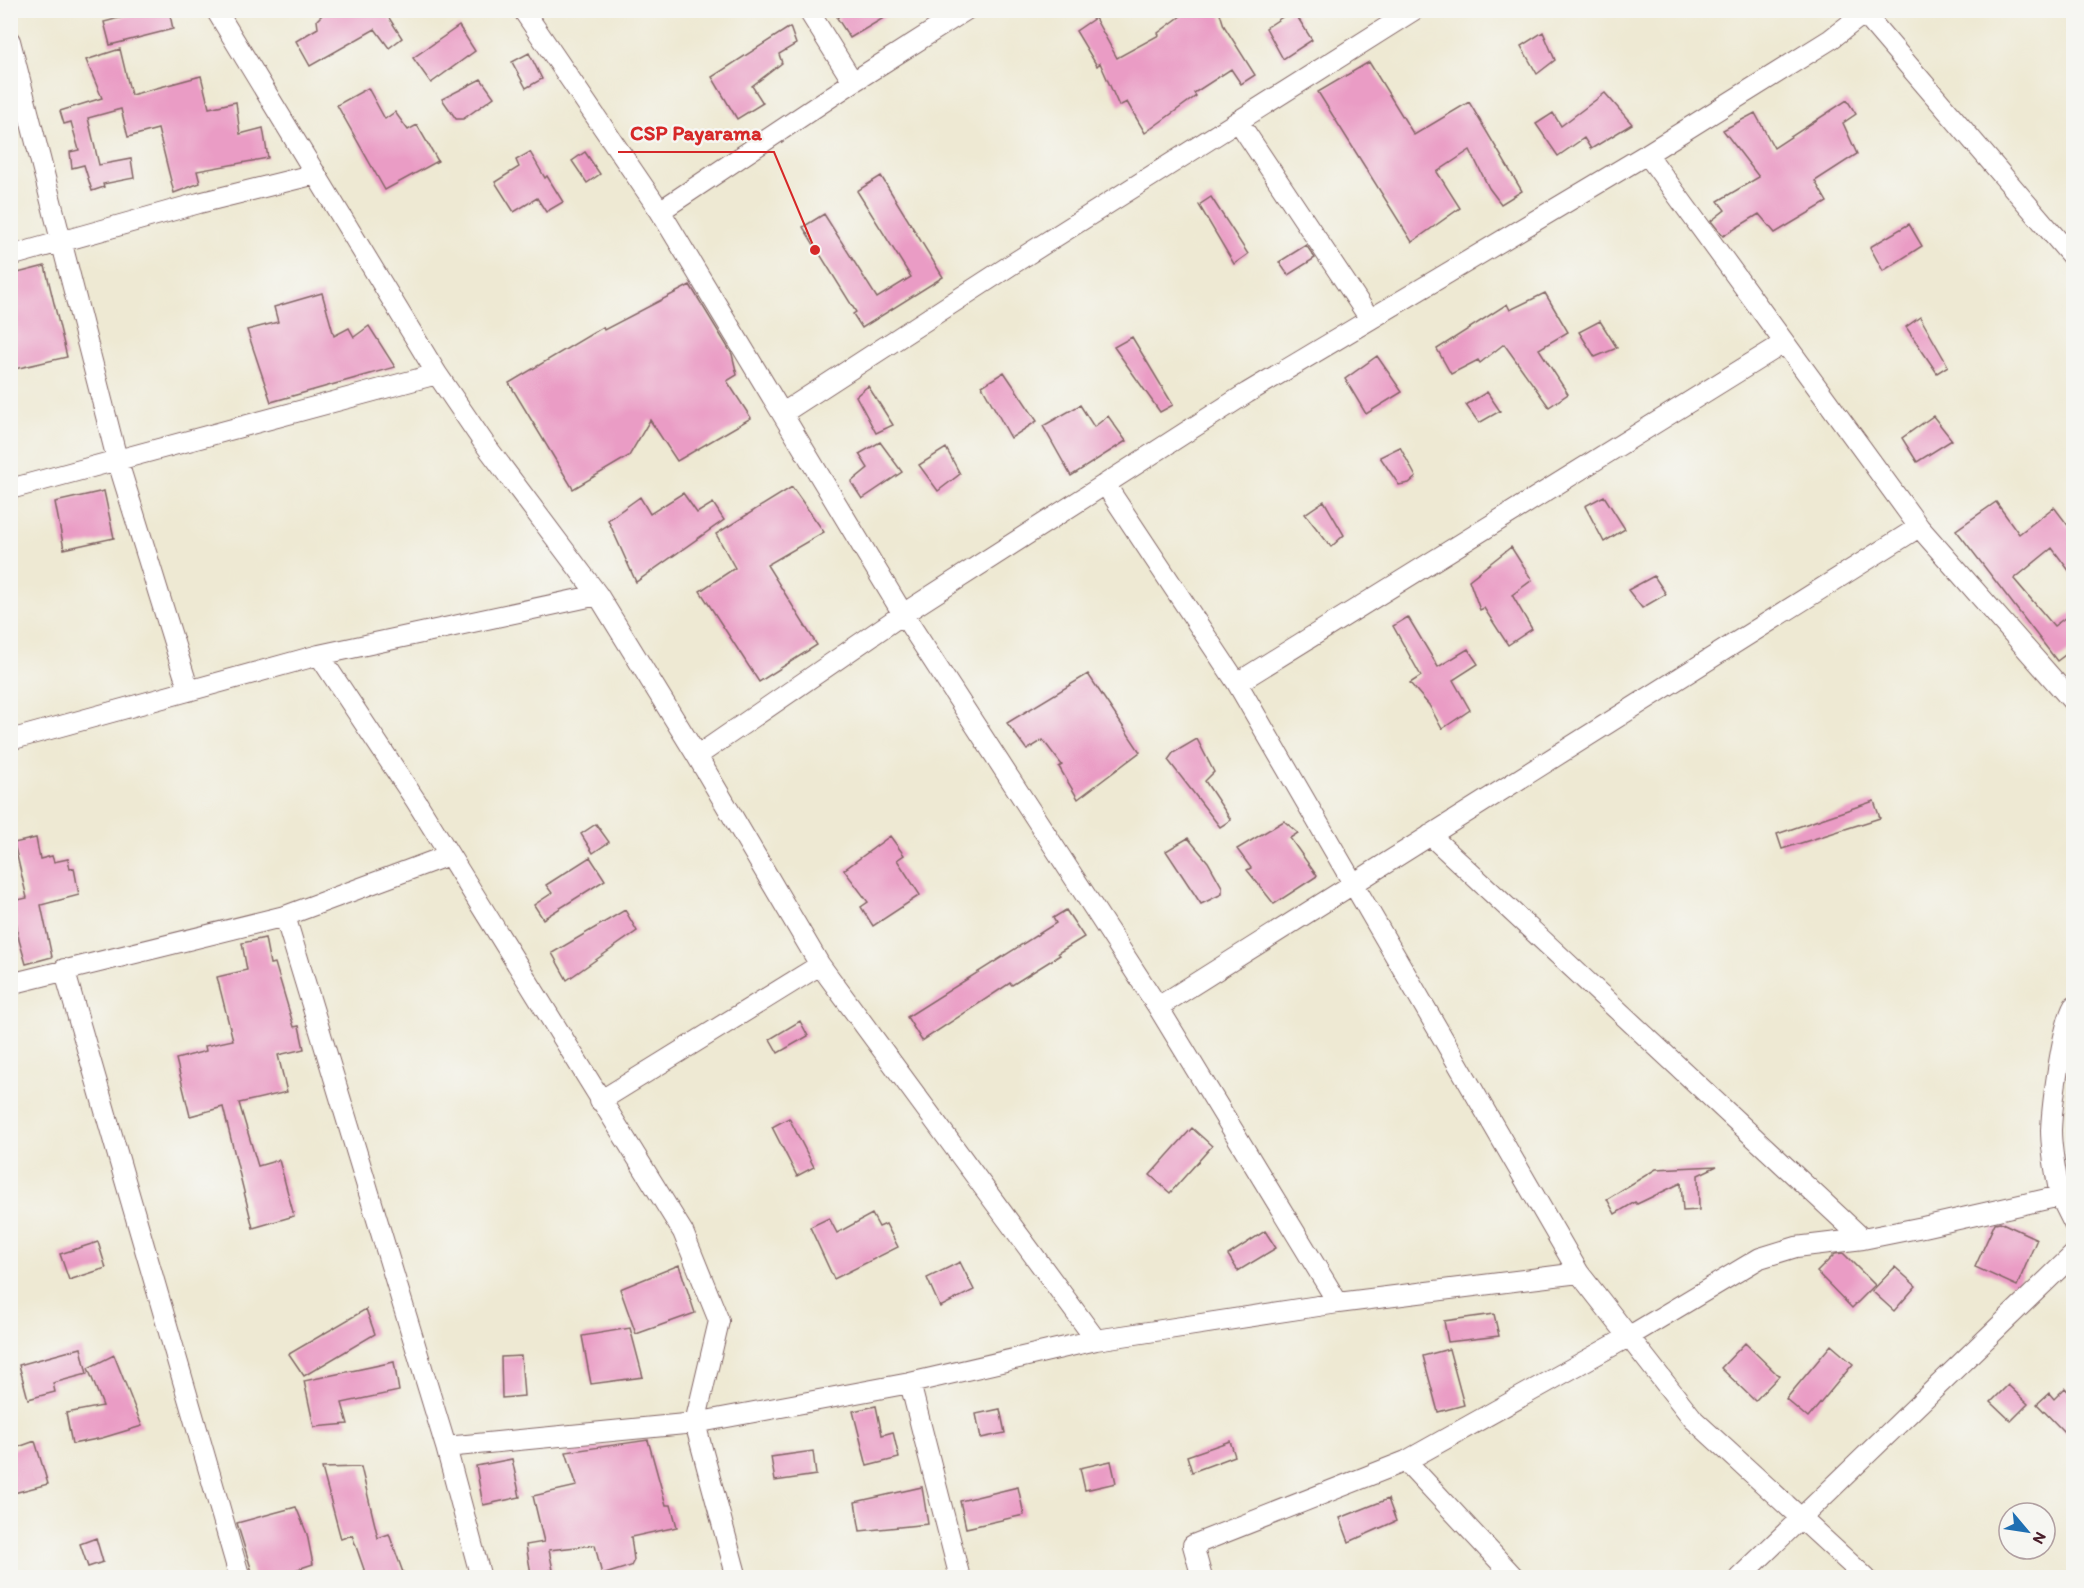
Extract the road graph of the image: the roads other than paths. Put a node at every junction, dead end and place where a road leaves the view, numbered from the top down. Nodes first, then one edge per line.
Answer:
1 (216, 10) edge
2 (523, 10) edge
3 (808, 10) edge
4 (966, 10) edge
5 (1414, 10) edge
6 (1862, 12) edge
7 (10, 41) edge
8 (853, 82) junction
9 (1238, 121) junction
10 (1647, 154) junction
11 (316, 174) junction
12 (660, 211) junction
13 (61, 242) junction
14 (10, 256) edge
15 (2073, 259) edge
16 (1370, 319) junction
17 (1784, 343) junction
18 (437, 374) junction
19 (783, 413) junction
20 (117, 459) junction
21 (1105, 484) junction
22 (10, 489) edge
23 (1919, 527) junction
24 (598, 595) junction
25 (903, 614) junction
26 (319, 655) junction
27 (1237, 683) junction
28 (189, 691) junction
29 (2073, 703) edge
30 (10, 740) edge
31 (697, 756) junction
32 (1430, 835) junction
33 (449, 855) junction
34 (1352, 884) junction
35 (285, 916) junction
36 (820, 965) junction
37 (64, 969) junction
38 (10, 984) edge
39 (2073, 1006) edge
40 (1158, 1007) junction
41 (600, 1101) junction
42 (2067, 1194) edge
43 (2073, 1224) edge
44 (1863, 1239) junction
45 (2073, 1254) edge
46 (1579, 1273) junction
47 (1338, 1303) junction
48 (1628, 1337) junction
49 (1096, 1340) junction
50 (910, 1383) junction
51 (695, 1423) junction
52 (446, 1447) junction
53 (1406, 1461) junction
54 (1802, 1516) junction
55 (240, 1578) edge
56 (481, 1578) edge
57 (737, 1578) edge
58 (960, 1578) edge
59 (1202, 1578) edge
60 (1515, 1578) edge
61 (1739, 1578) edge
62 (1866, 1578) edge

1 - 11 street
2 - 12 street
3 - 8 street
4 - 8 street
5 - 9 street
6 - 10 street
6 - 15 street
7 - 13 street
8 - 12 street
9 - 16 street
9 - 19 street
10 - 16 street
10 - 17 street
11 - 13 street
11 - 18 street
12 - 19 street
13 - 14 street
13 - 20 street
16 - 21 street
17 - 23 street
17 - 27 street
18 - 20 street
18 - 24 street
19 - 25 street
20 - 22 street
20 - 28 street
21 - 25 street
21 - 27 street
23 - 29 street
23 - 32 street
24 - 26 street
24 - 31 street
25 - 31 street
25 - 40 street
26 - 28 street
26 - 33 street
27 - 34 street
28 - 30 street
31 - 36 street
32 - 34 street
32 - 44 street
33 - 35 street
33 - 41 street
34 - 40 street
34 - 46 street
35 - 37 street
35 - 52 street
36 - 41 street
36 - 49 street
37 - 38 street
37 - 55 street
39 - 42 street
40 - 47 street
41 - 51 street
42 - 43 street
42 - 44 street
44 - 48 street
45 - 54 street
46 - 47 street
46 - 48 street
47 - 49 street
48 - 53 street
48 - 54 street
49 - 50 street
50 - 51 street
50 - 58 street
51 - 52 street
51 - 57 street
52 - 56 street
53 - 59 street
53 - 60 street
54 - 61 street
54 - 62 street

